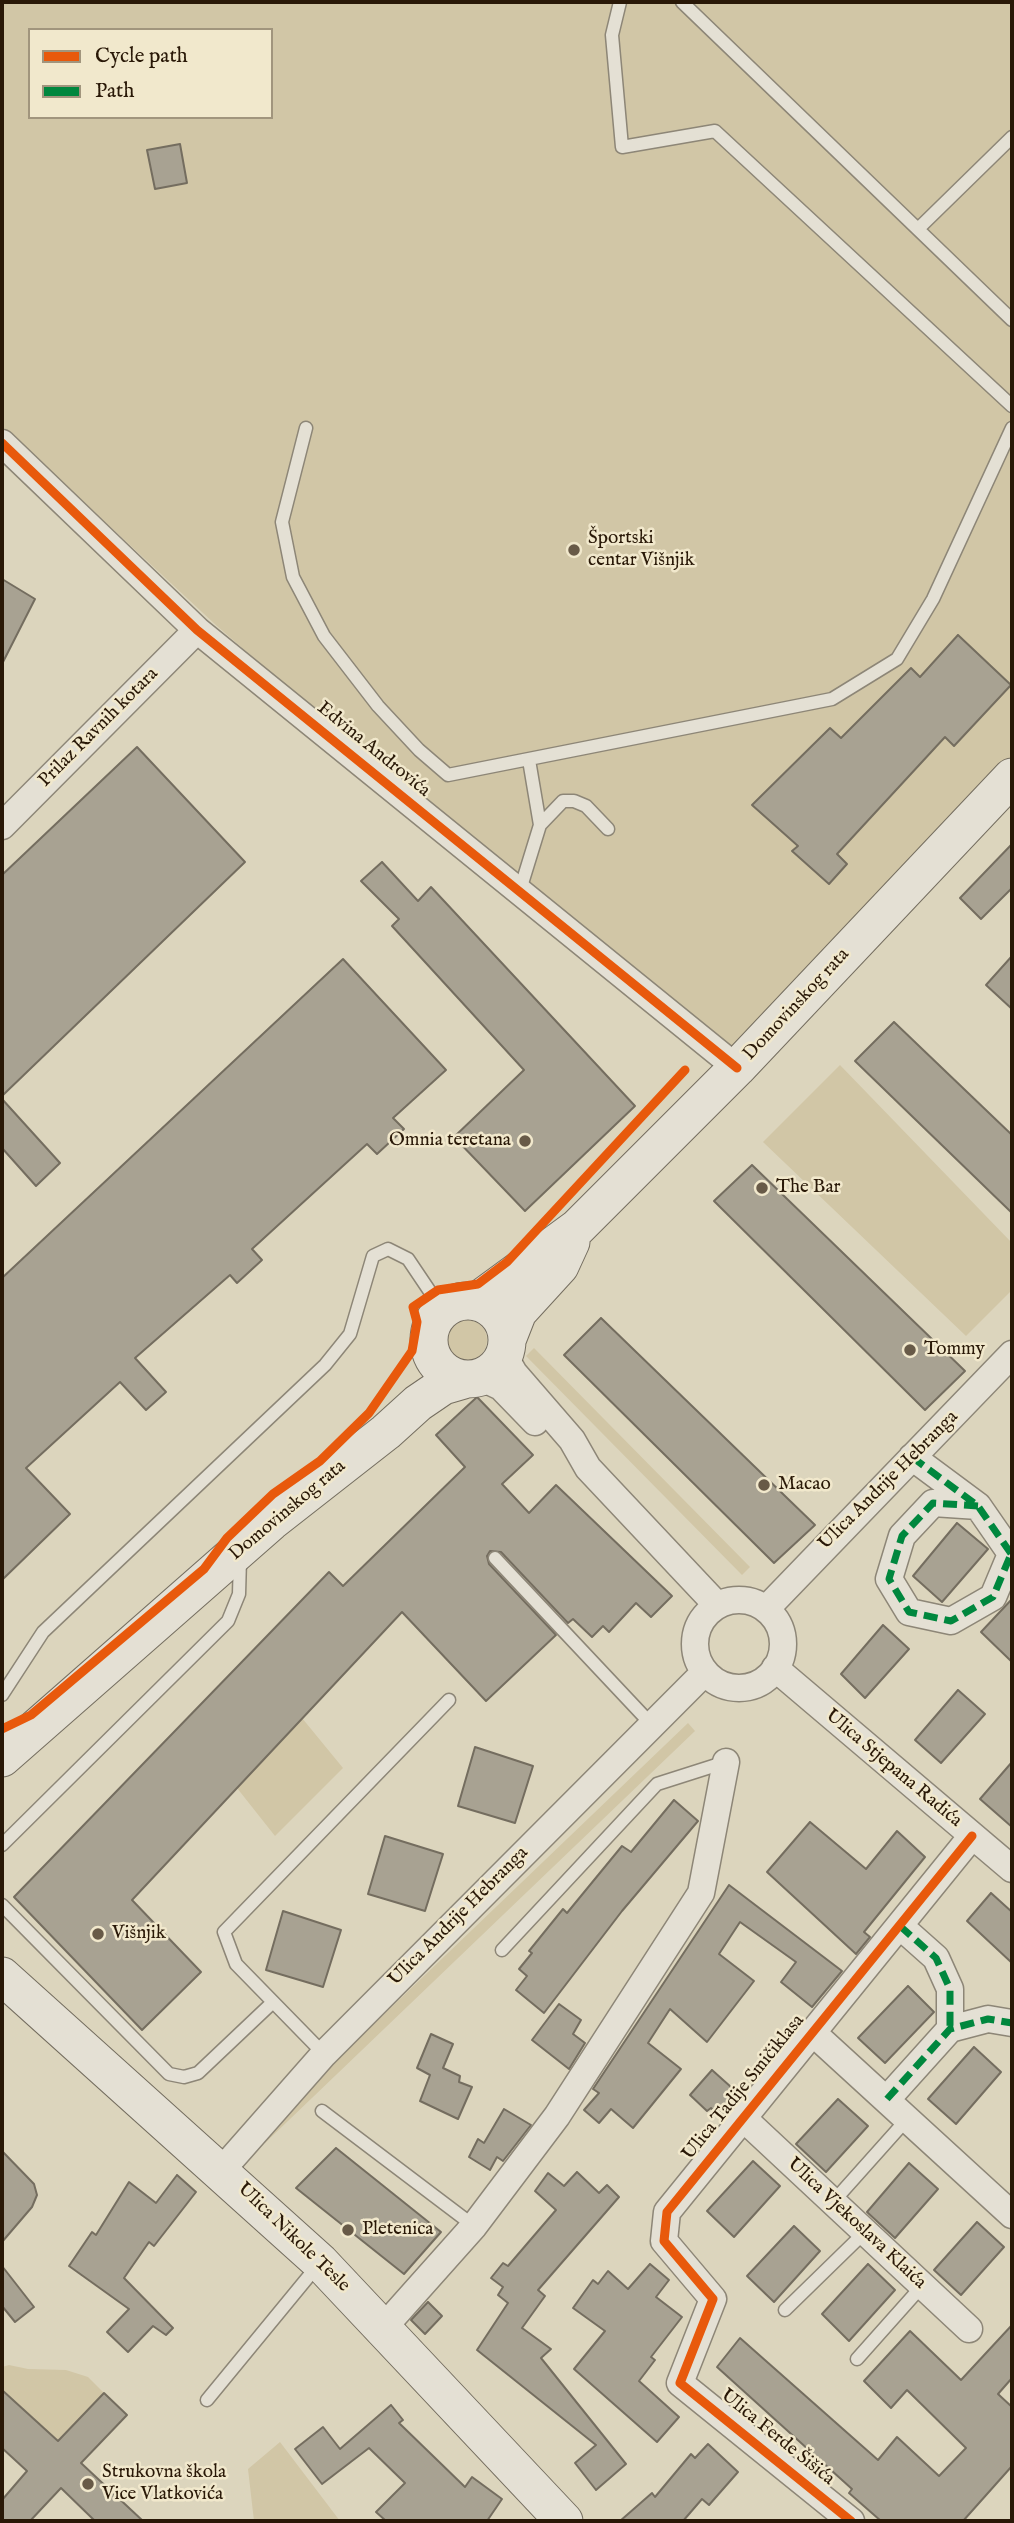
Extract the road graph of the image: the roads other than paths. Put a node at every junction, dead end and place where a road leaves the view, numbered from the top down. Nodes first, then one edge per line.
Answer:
1 (620, 2) edge
2 (682, 2) edge
3 (1012, 137) edge
4 (919, 228) junction
5 (1012, 320) edge
6 (1012, 406) edge
7 (306, 428) dead end
8 (1012, 428) edge
9 (2, 443) edge
10 (197, 629) junction
11 (528, 760) junction
12 (1012, 777) edge
13 (540, 825) junction
14 (2, 826) edge
15 (608, 829) dead end
16 (520, 890) junction
17 (737, 1068) junction
18 (577, 1228) junction
19 (459, 1306) junction
20 (430, 1349) junction
21 (1012, 1354) edge
22 (490, 1363) junction
23 (353, 1457) junction
24 (912, 1457) junction
25 (978, 1506) junction
26 (239, 1551) junction
27 (1012, 1555) edge
28 (495, 1558) dead end
29 (717, 1605) junction
30 (766, 1609) junction
31 (775, 1668) junction
32 (705, 1672) junction
33 (2, 1695) edge
34 (449, 1700) dead end
35 (652, 1724) junction
36 (2, 1758) edge
37 (726, 1762) joint
38 (972, 1836) junction
39 (2, 1845) edge
40 (1012, 1869) edge
41 (2, 1905) edge
42 (900, 1926) junction
43 (502, 1950) dead end
44 (2, 1976) edge
45 (272, 2003) junction
46 (1012, 2024) edge
47 (950, 2029) junction
48 (812, 2032) junction
49 (324, 2054) junction
50 (887, 2099) junction
51 (322, 2111) dead end
52 (743, 2118) junction
53 (908, 2118) junction
54 (221, 2171) junction
55 (833, 2202) junction
56 (1012, 2215) edge
57 (474, 2225) junction
58 (865, 2232) junction
59 (320, 2262) junction
60 (922, 2286) junction
61 (785, 2311) dead end
62 (384, 2327) junction
63 (968, 2329) dead end
64 (857, 2360) dead end
65 (680, 2383) joint
66 (207, 2400) dead end
67 (564, 2521) edge
68 (851, 2521) edge

1 - 6 lane
2 - 4 lane
3 - 4 lane
4 - 5 lane
7 - 11 lane
8 - 11 lane
9 - 10 street, Edvina Androvića
10 - 14 street, Prilaz Ravnih kotara
10 - 16 street, Edvina Androvića
11 - 13 lane
12 - 17 main road, Domovinskog rata
13 - 15 lane
13 - 16 lane
16 - 17 street, Edvina Androvića
17 - 18 main road, Domovinskog rata
18 - 19 main road, Domovinskog rata
18 - 22 main road, Domovinskog rata
19 - 20 main road
19 - 22 main road
19 - 33 lane
20 - 22 main road
20 - 23 main road, Domovinskog rata
21 - 24 street, Ulica Andrije Hebranga
22 - 23 main road, Domovinskog rata
22 - 29 street
23 - 26 main road, Domovinskog rata
24 - 25 street
24 - 30 street, Ulica Andrije Hebranga
25 - 27 street
25 - 27 street
26 - 36 main road, Domovinskog rata
26 - 39 lane
28 - 35 lane
29 - 30 street
29 - 32 street
30 - 31 street
31 - 32 street
31 - 38 street, Ulica Stjepana Radića
32 - 35 street, Ulica Andrije Hebranga
34 - 45 lane
35 - 49 street, Ulica Andrije Hebranga
37 - 43 lane
37 - 57 street
38 - 40 street, Ulica Stjepana Radića
38 - 42 street, Ulica Tadije Smičiklasa
41 - 45 lane
42 - 47 street
42 - 48 street, Ulica Tadije Smičiklasa
44 - 54 main road, Ulica Nikole Tesle
45 - 49 lane
46 - 47 street
47 - 50 street
48 - 50 street
48 - 52 street, Ulica Tadije Smičiklasa
49 - 54 street, Ulica Andrije Hebranga
50 - 53 street
51 - 57 lane
52 - 55 street, Ulica Vjekoslava Klaića
52 - 65 street, Ulica Tadije Smičiklasa
53 - 55 lane
53 - 56 street
54 - 59 main road, Ulica Nikole Tesle
55 - 58 street, Ulica Vjekoslava Klaića
57 - 62 street
58 - 60 street, Ulica Vjekoslava Klaića
58 - 61 lane
59 - 62 main road, Ulica Nikole Tesle
59 - 66 lane
60 - 63 street, Ulica Vjekoslava Klaića
60 - 64 lane
62 - 67 main road, Ulica Nikole Tesle
65 - 68 street, Ulica Ferde Šišića

